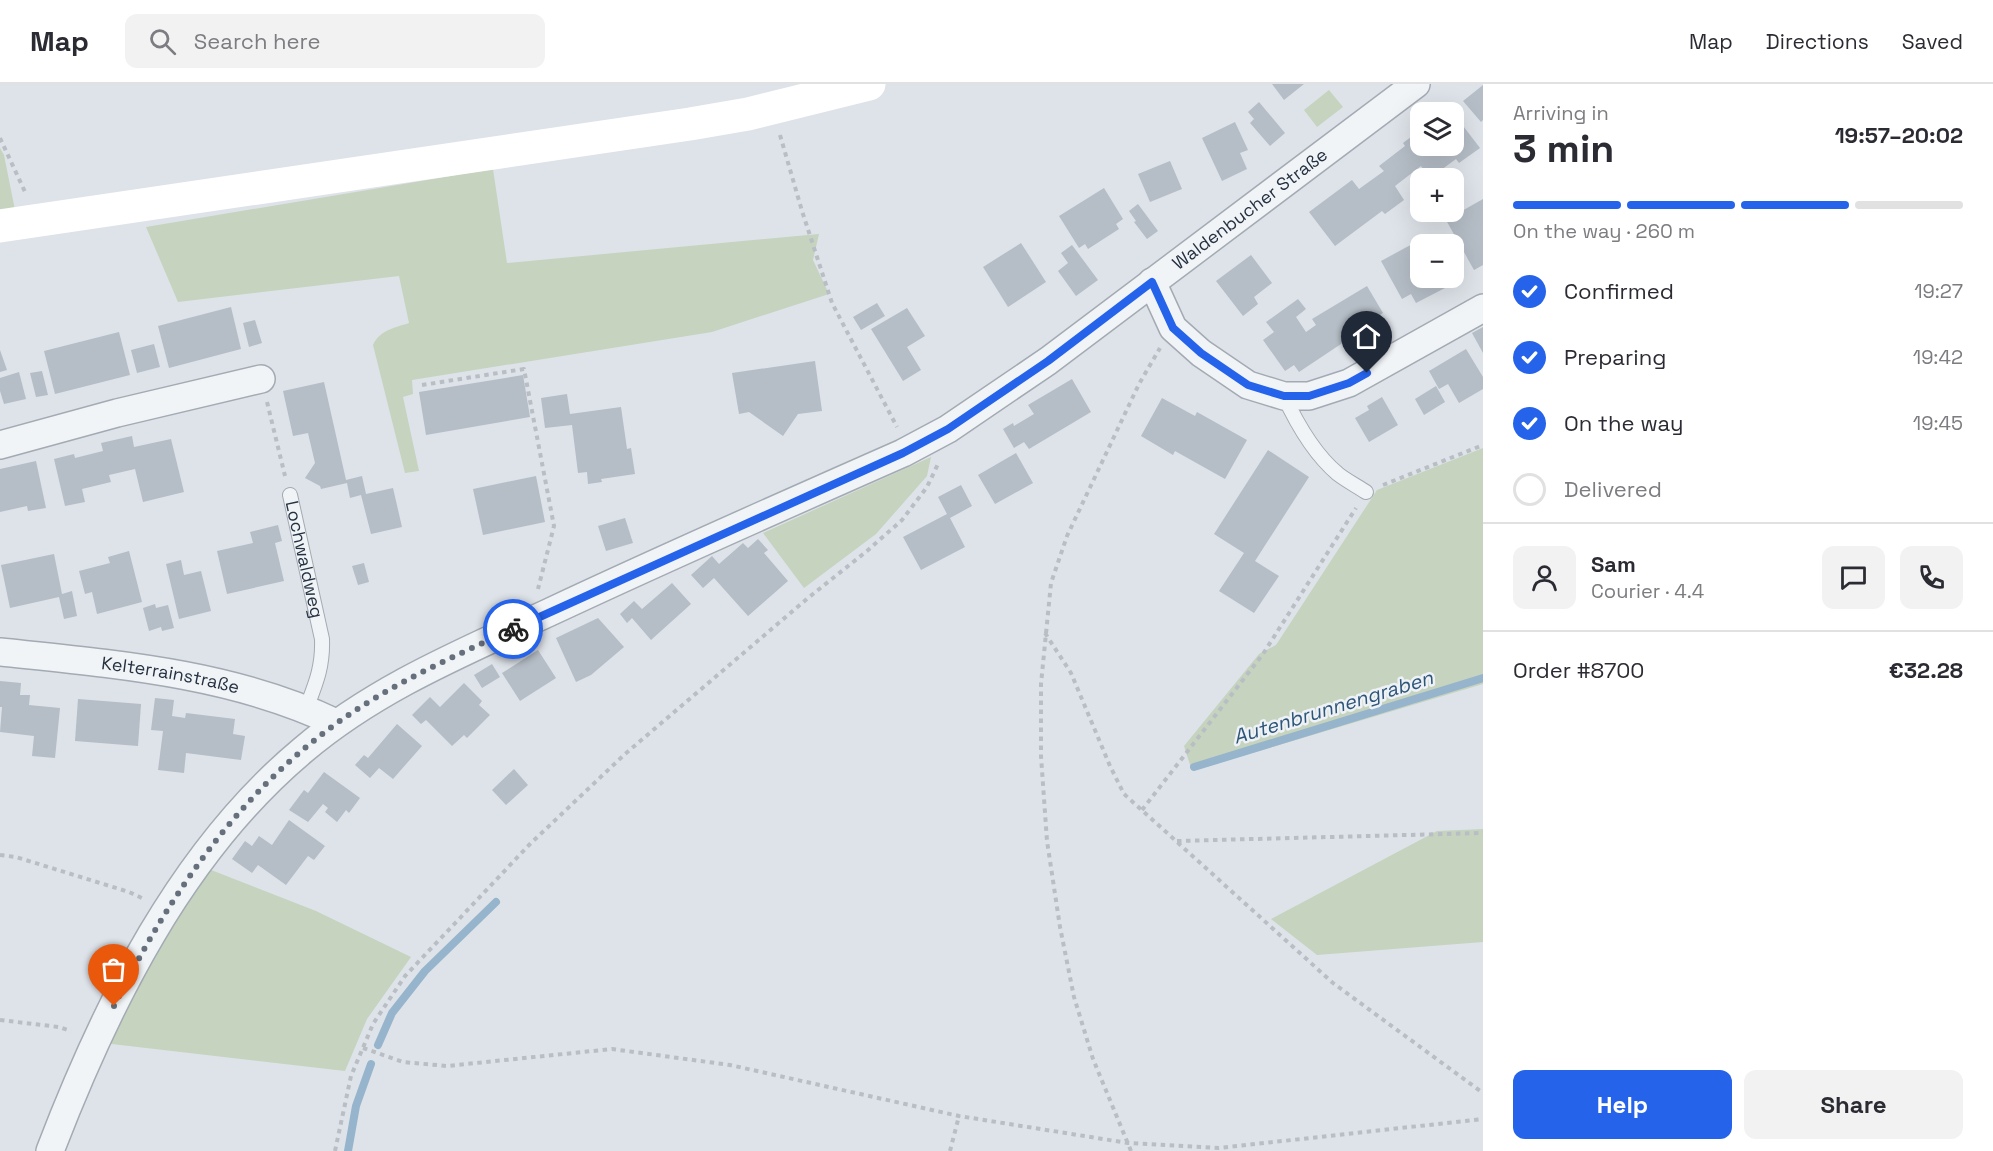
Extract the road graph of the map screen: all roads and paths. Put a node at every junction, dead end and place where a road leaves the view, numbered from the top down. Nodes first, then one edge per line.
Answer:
1 (869, 84) edge
2 (1416, 84) edge
3 (774, 108) junction
4 (0, 138) edge
5 (37, 222) junction
6 (0, 226) edge
7 (1152, 282) junction
8 (1483, 308) edge
9 (1173, 328) junction
10 (261, 379) dead end
11 (422, 385) dead end
12 (1284, 396) junction
13 (268, 409) dead end
14 (948, 429) junction
15 (0, 445) edge
16 (1483, 445) edge
17 (909, 449) junction
18 (1366, 492) junction
19 (290, 495) joint
20 (532, 620) junction
21 (1045, 632) junction
22 (0, 652) edge
23 (306, 709) junction
24 (336, 723) junction
25 (1142, 810) junction
26 (1483, 833) edge
27 (1176, 841) junction
28 (0, 855) edge
29 (166, 910) junction
30 (0, 1020) edge
31 (98, 1039) junction
32 (363, 1048) junction
33 (1483, 1093) edge
34 (959, 1116) junction
35 (1483, 1119) edge
36 (1128, 1143) junction
37 (50, 1151) edge
38 (335, 1151) edge
39 (950, 1151) edge
40 (1131, 1151) edge

1 - 3 main road
2 - 7 street, Waldenbucher Straße
3 - 5 main road
3 - 17 path
4 - 5 path
5 - 6 main road
7 - 9 street
7 - 14 street, Waldenbucher Straße
8 - 12 street
9 - 12 street
9 - 21 path
10 - 15 street
11 - 20 path
12 - 18 lane
13 - 19 path, Lochwaldweg
14 - 17 street, Waldenbucher Straße
14 - 32 path
16 - 18 path
17 - 20 street, Waldenbucher Straße
18 - 25 path
19 - 23 lane, Lochwaldweg
20 - 24 street, Waldenbucher Straße
21 - 25 path
21 - 36 path
22 - 23 street, Kelterrainstraße
23 - 24 street, Kelterrainstraße
24 - 29 street, Waldenbucher Straße
25 - 27 path
26 - 27 path
27 - 33 path
28 - 29 path
29 - 31 street, Waldenbucher Straße
30 - 31 path
31 - 37 street, Waldenbucher Straße
32 - 34 path
32 - 38 path
34 - 36 path
34 - 39 path
35 - 36 path
36 - 40 path

